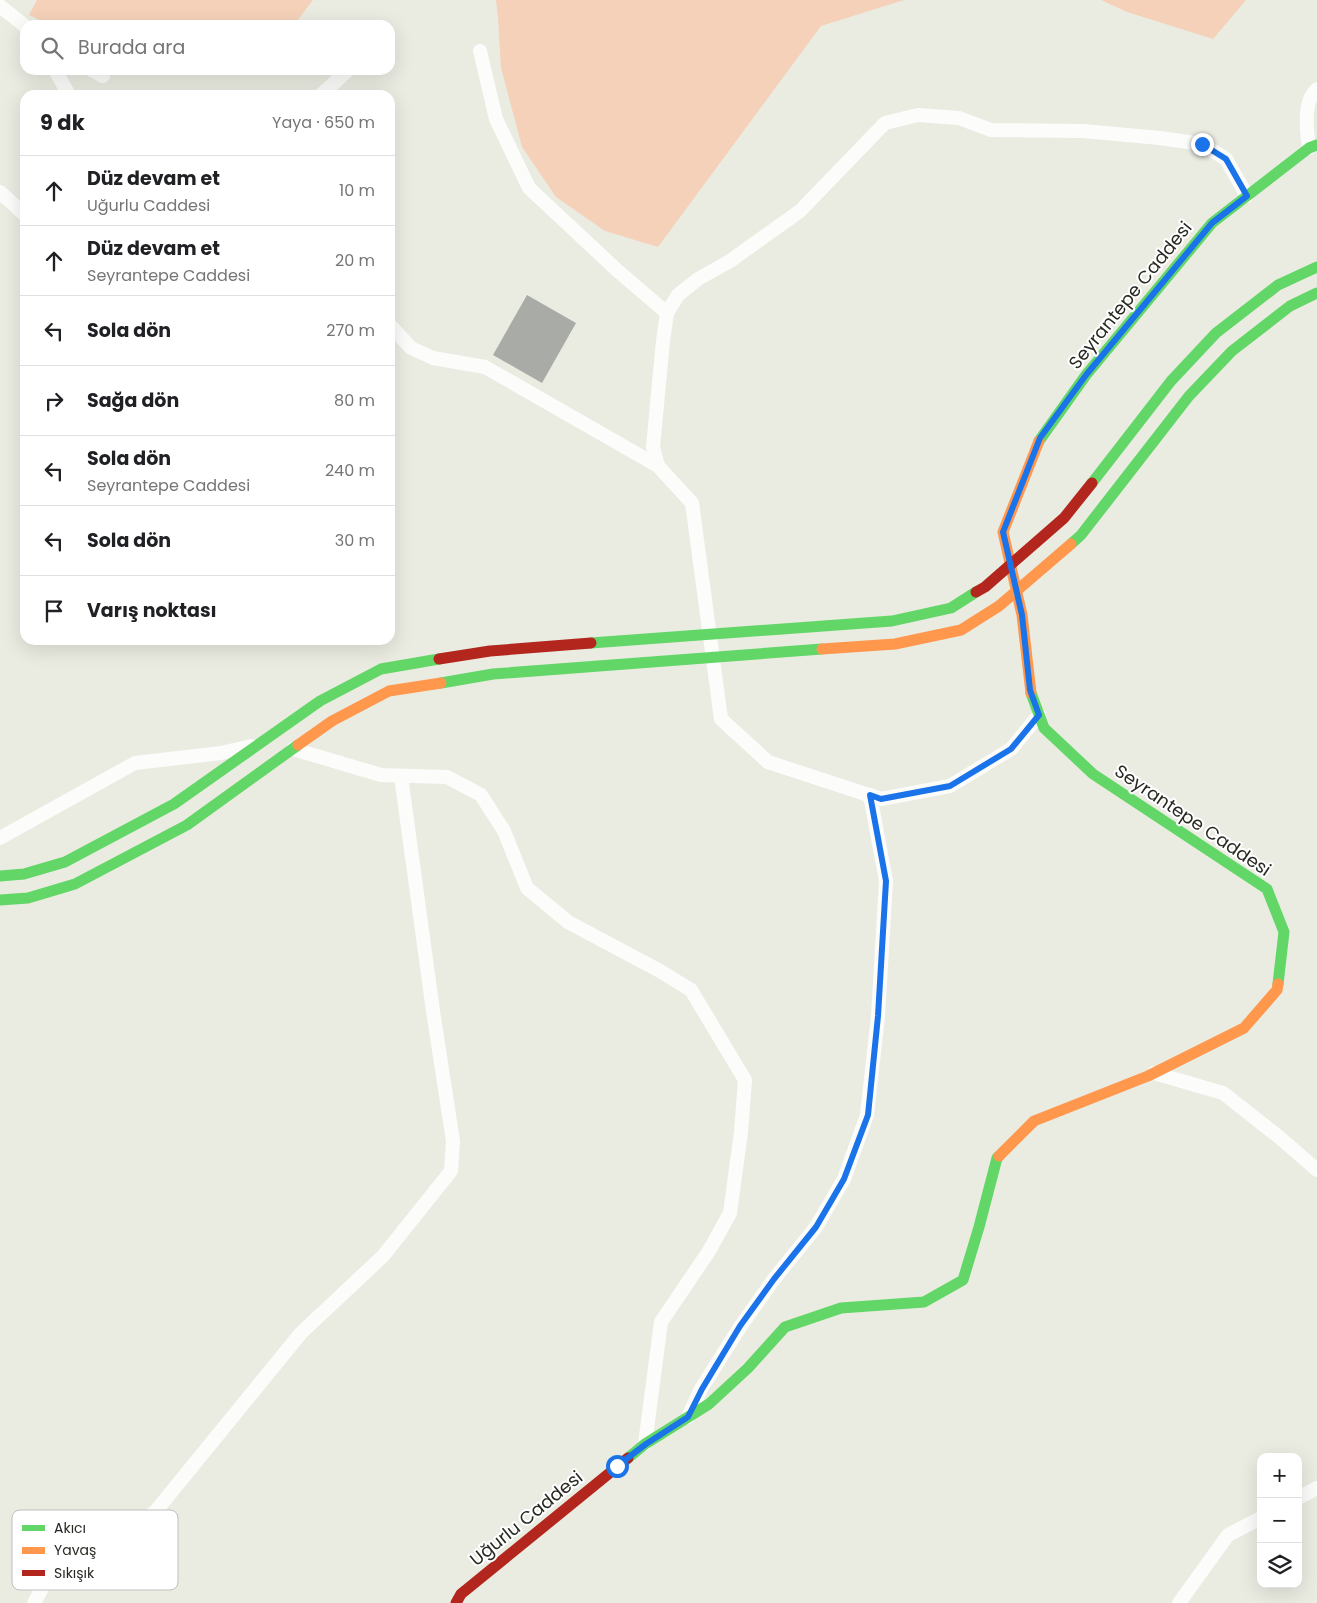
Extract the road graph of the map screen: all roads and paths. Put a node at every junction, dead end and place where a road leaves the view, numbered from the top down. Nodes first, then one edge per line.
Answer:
1 (0, 6) edge
2 (20, 23) edge
3 (480, 51) dead end
4 (58, 75) edge
5 (343, 75) edge
6 (1317, 89) edge
7 (66, 90) edge
8 (326, 90) edge
9 (1313, 147) edge
10 (0, 192) edge
11 (1247, 196) junction
12 (20, 210) edge
13 (1317, 267) edge
14 (1317, 293) edge
15 (667, 313) junction
16 (395, 331) edge
17 (658, 466) junction
18 (1010, 564) junction
19 (1016, 591) junction
20 (1039, 715) junction
21 (258, 745) junction
22 (293, 749) junction
23 (401, 776) junction
24 (870, 795) junction
25 (0, 838) edge
26 (0, 876) edge
27 (0, 900) edge
28 (1154, 1073) junction
29 (1317, 1170) edge
30 (688, 1417) junction
31 (646, 1444) junction
32 (1317, 1488) edge
33 (1302, 1496) edge
34 (157, 1510) edge
35 (1257, 1520) edge
36 (41, 1590) edge
37 (34, 1603) edge
38 (456, 1603) edge
39 (1179, 1603) edge

1 - 2 street
3 - 15 street
4 - 7 street
5 - 8 street
6 - 9 street
9 - 11 main road, Seyrantepe Caddesi
10 - 12 street
11 - 15 street
11 - 18 main road, Seyrantepe Caddesi
13 - 18 main road
14 - 19 main road
15 - 17 street
16 - 17 street
17 - 24 street
18 - 19 main road, Seyrantepe Caddesi
18 - 21 main road
19 - 20 main road, Seyrantepe Caddesi
19 - 22 main road
20 - 24 street
20 - 28 main road, Seyrantepe Caddesi
21 - 25 street
21 - 26 main road
22 - 23 street
22 - 27 main road
23 - 31 street
23 - 34 street
24 - 30 street
28 - 29 street
28 - 30 main road, Seyrantepe Caddesi
30 - 31 main road, Seyrantepe Caddesi
31 - 38 main road, Uğurlu Caddesi
32 - 33 street
35 - 39 street
36 - 37 street

